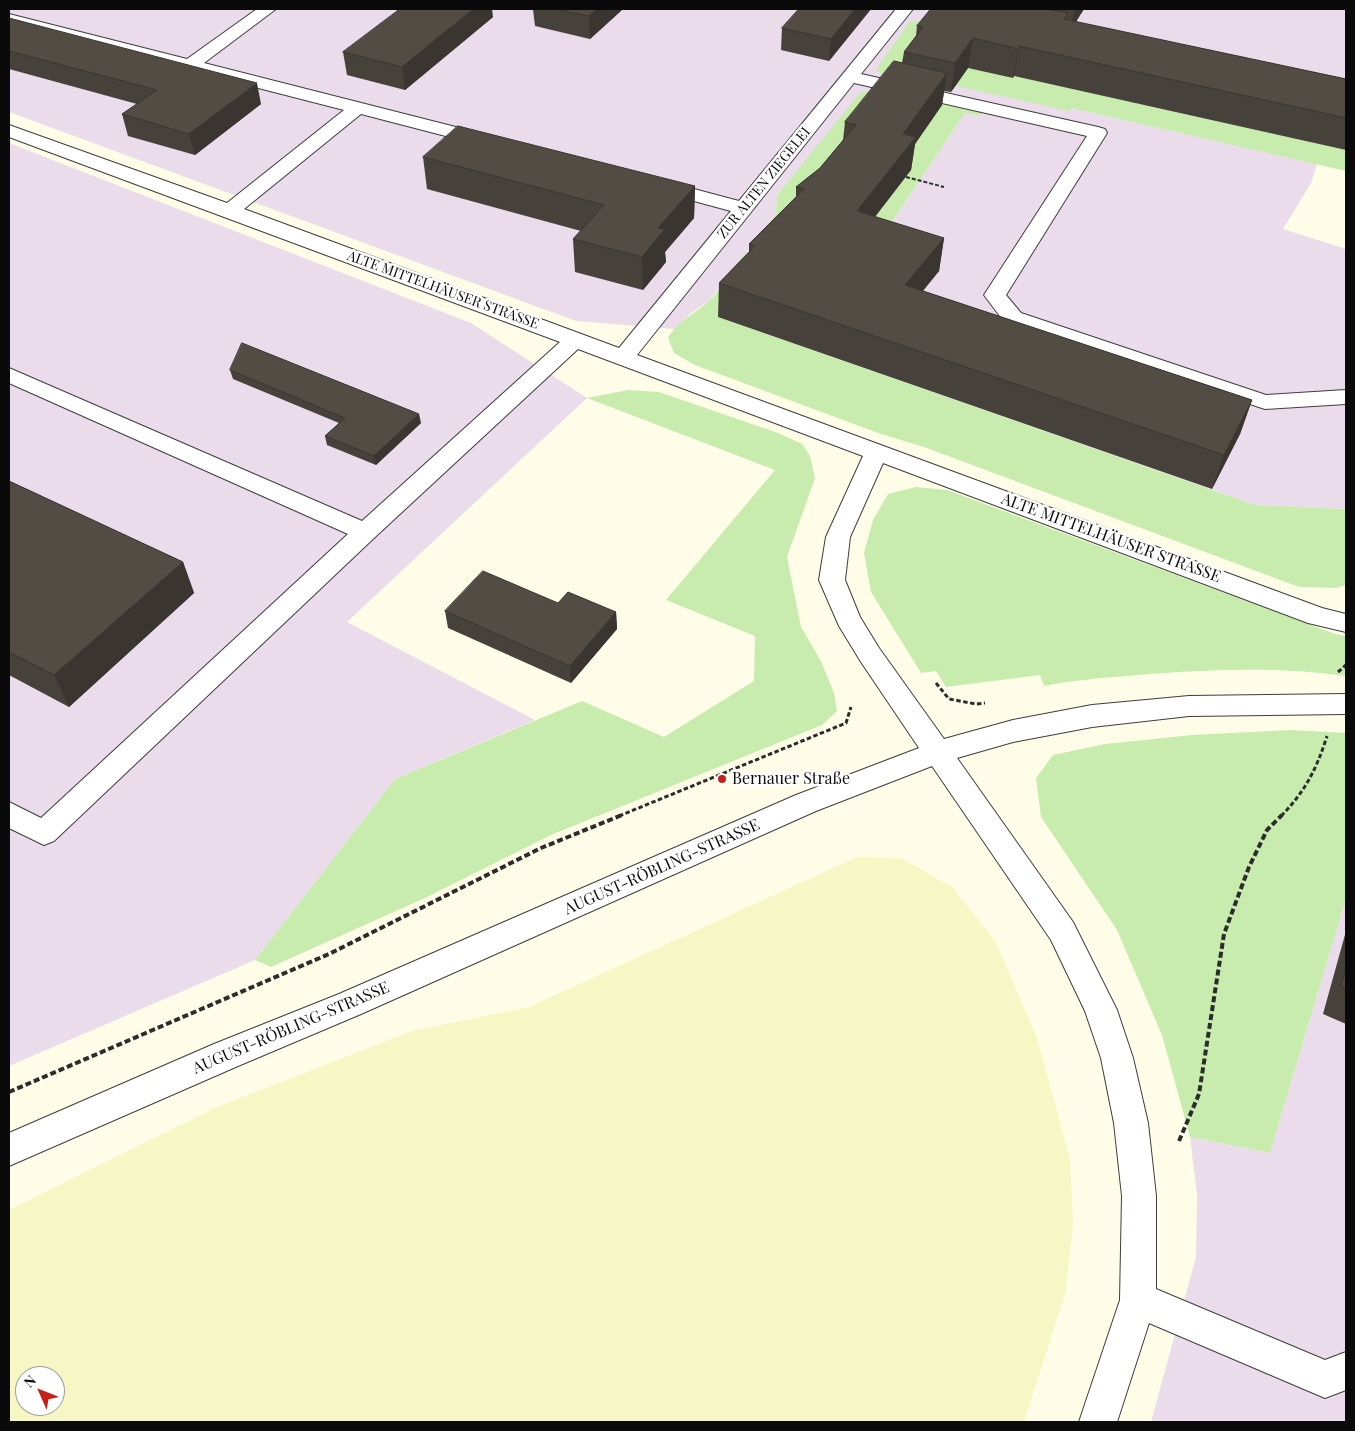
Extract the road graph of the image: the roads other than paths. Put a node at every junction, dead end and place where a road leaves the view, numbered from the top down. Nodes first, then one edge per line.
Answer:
1 (268, 9) edge
2 (914, 9) edge
3 (9, 10) edge
4 (9, 15) edge
5 (9, 20) edge
6 (190, 65) junction
7 (850, 77) junction
8 (358, 107) junction
9 (9, 131) edge
10 (503, 145) edge
11 (643, 182) edge
12 (743, 208) junction
13 (230, 210) junction
14 (576, 339) junction
15 (623, 357) junction
16 (9, 375) edge
17 (1346, 397) edge
18 (877, 451) junction
19 (365, 532) junction
20 (1346, 623) edge
21 (1338, 704) edge
22 (938, 752) junction
23 (9, 814) edge
24 (9, 1150) edge
25 (1138, 1300) junction
26 (1346, 1371) edge
27 (1098, 1422) edge

1 - 6 street
2 - 7 street, ZUR ALTEN ZIEGELEI
3 - 4 street
5 - 6 street
6 - 8 street
7 - 12 street, ZUR ALTEN ZIEGELEI
7 - 17 street
8 - 10 street
8 - 13 street
9 - 13 street, ALTE MITTELHÄUSER STRASSE
11 - 12 street
12 - 15 street, ZUR ALTEN ZIEGELEI
13 - 14 street, ALTE MITTELHÄUSER STRASSE
14 - 15 street, ALTE MITTELHÄUSER STRASSE
14 - 19 street
15 - 18 street, ALTE MITTELHÄUSER STRASSE
16 - 19 street
18 - 20 street, ALTE MITTELHÄUSER STRASSE
18 - 22 street
19 - 23 street
21 - 22 street, AUGUST-RÖBLING-STRASSE
22 - 24 street, AUGUST-RÖBLING-STRASSE
22 - 25 street
25 - 26 street
25 - 27 street

